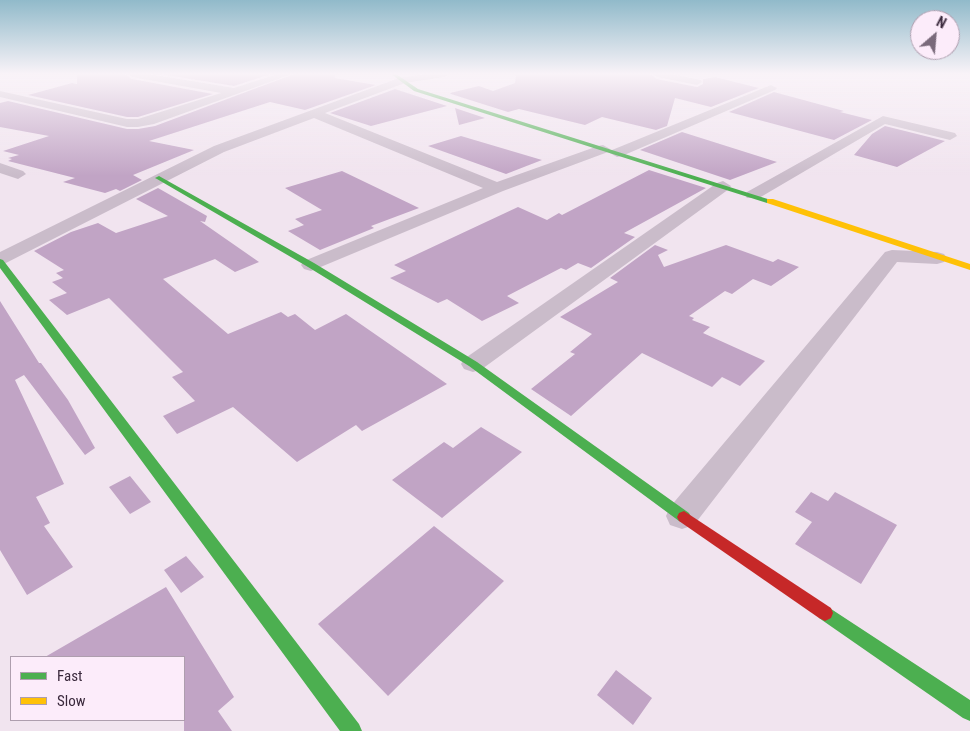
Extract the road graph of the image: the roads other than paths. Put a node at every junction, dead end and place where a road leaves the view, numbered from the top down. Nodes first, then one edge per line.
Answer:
1 (62, 108) edge
2 (188, 108) edge
3 (325, 108) edge
4 (474, 108) edge
5 (719, 108) edge
6 (313, 113) junction
7 (950, 136) dead end
8 (610, 151) junction
9 (0, 168) edge
10 (18, 174) dead end
11 (158, 178) junction
12 (723, 186) junction
13 (497, 188) junction
14 (753, 195) junction
15 (937, 258) junction
16 (0, 261) edge
17 (311, 265) junction
18 (970, 267) edge
19 (474, 364) junction
20 (682, 516) junction
21 (970, 712) edge
22 (352, 731) edge

1 - 2 street
3 - 6 street
4 - 8 street
5 - 8 street
6 - 11 street
6 - 13 street
7 - 14 street
8 - 12 street
8 - 13 street
9 - 10 street
11 - 16 street
11 - 17 street
12 - 14 street
12 - 19 street
13 - 17 street
14 - 15 street
15 - 18 street
15 - 20 street
16 - 22 street
17 - 19 street
19 - 20 street
20 - 21 street

